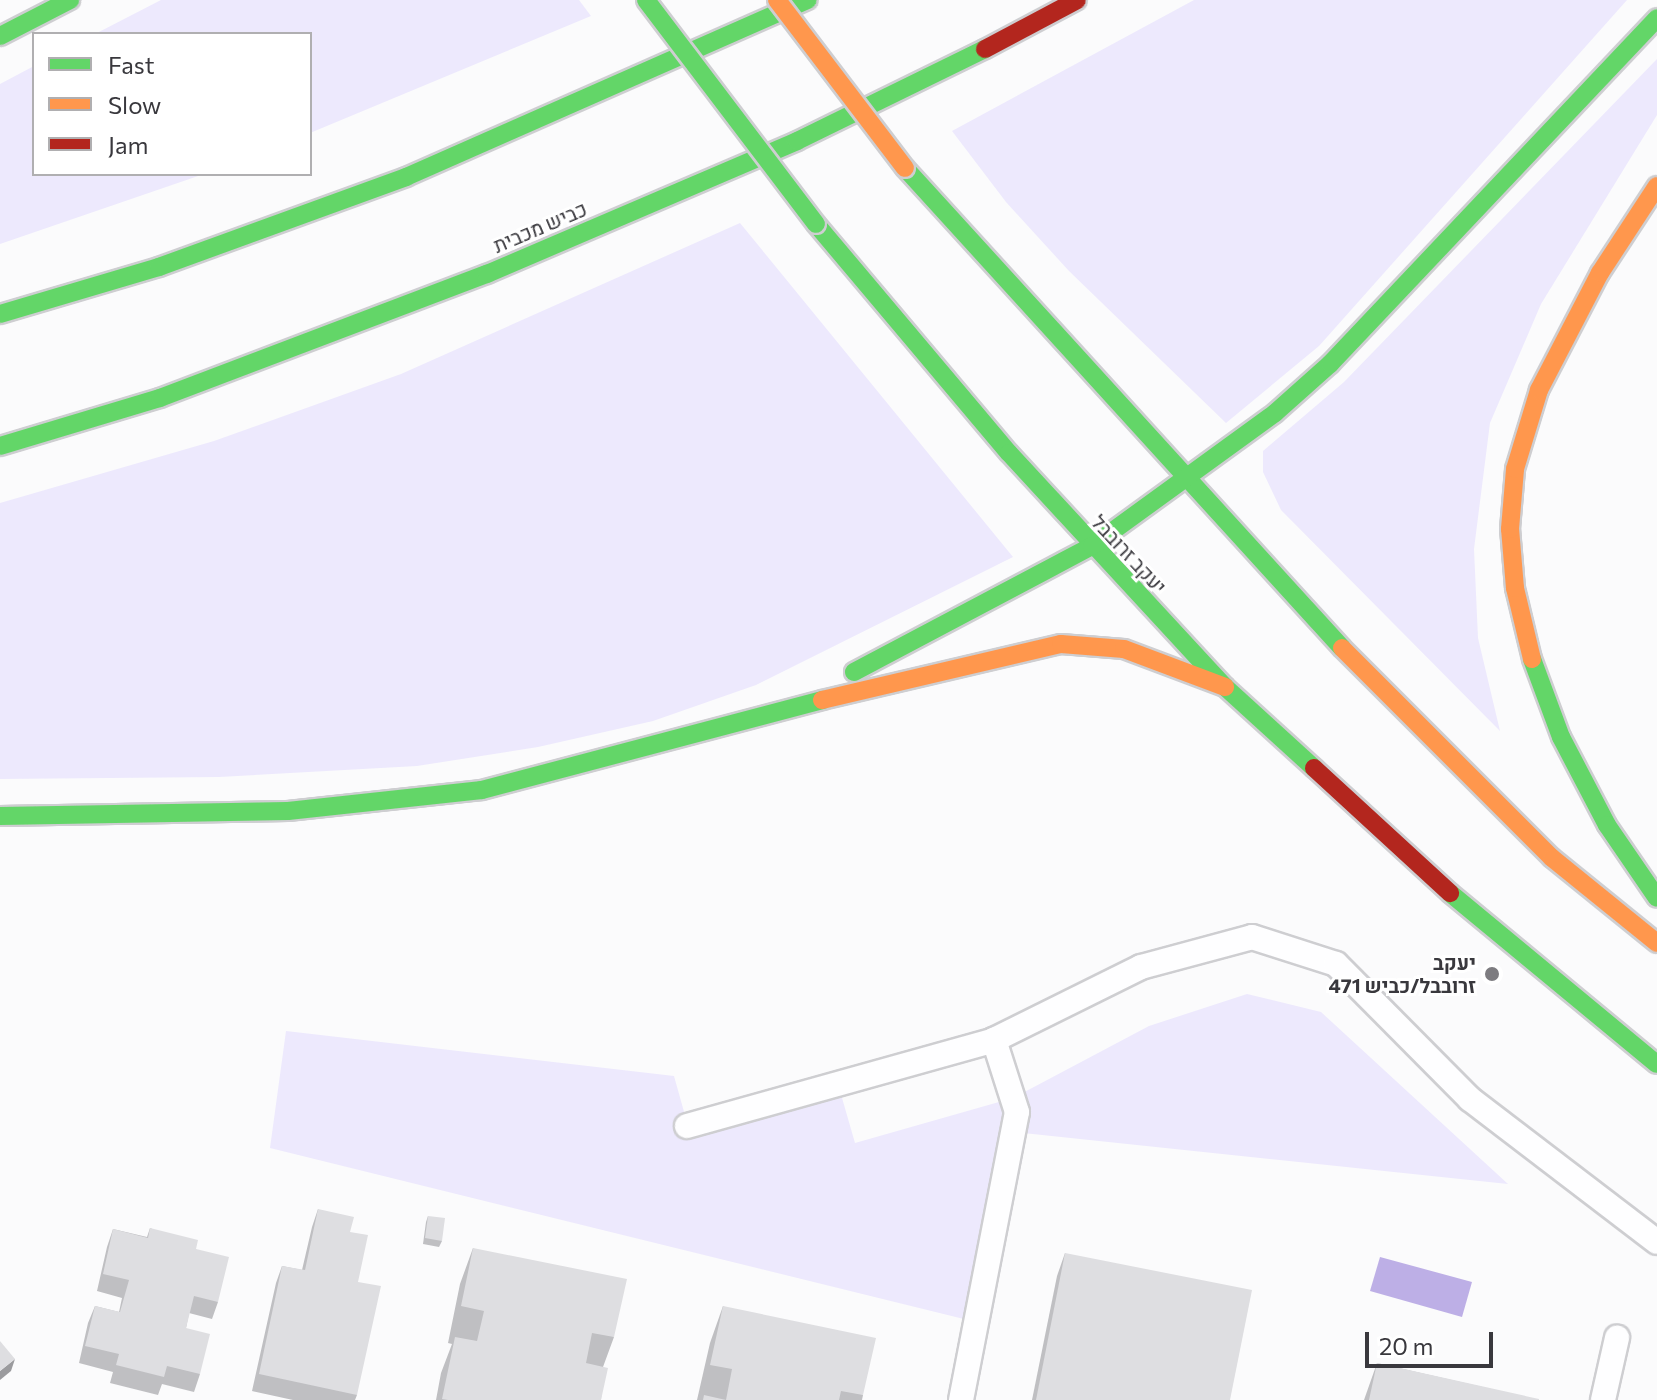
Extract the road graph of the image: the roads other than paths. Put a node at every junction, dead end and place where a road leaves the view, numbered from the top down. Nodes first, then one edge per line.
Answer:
1 (70, 0) edge
2 (646, 0) edge
3 (777, 0) edge
4 (808, 0) edge
5 (1077, 0) edge
6 (1657, 18) edge
7 (0, 36) edge
8 (1657, 186) edge
9 (0, 314) edge
10 (0, 446) edge
11 (1186, 480) junction
12 (1092, 546) junction
13 (1225, 687) junction
14 (711, 730) junction
15 (0, 816) edge
16 (1657, 898) edge
17 (1657, 943) edge
18 (994, 1040) junction
19 (1657, 1064) edge
20 (687, 1126) dead end
21 (1657, 1242) edge
22 (1617, 1338) dead end
23 (961, 1400) edge
24 (1603, 1400) edge

1 - 7 main road
2 - 12 main road, יעקב זרובבל, bridge
3 - 11 main road, bridge
4 - 9 main road
5 - 10 main road, כביש מכבית
6 - 11 main road
8 - 16 main road
11 - 12 main road
11 - 17 main road
12 - 13 main road, יעקב זרובבל
12 - 14 main road
13 - 14 main road
13 - 19 main road, יעקב זרובבל
14 - 15 main road
18 - 20 lane
18 - 21 lane
18 - 23 lane
22 - 24 lane

